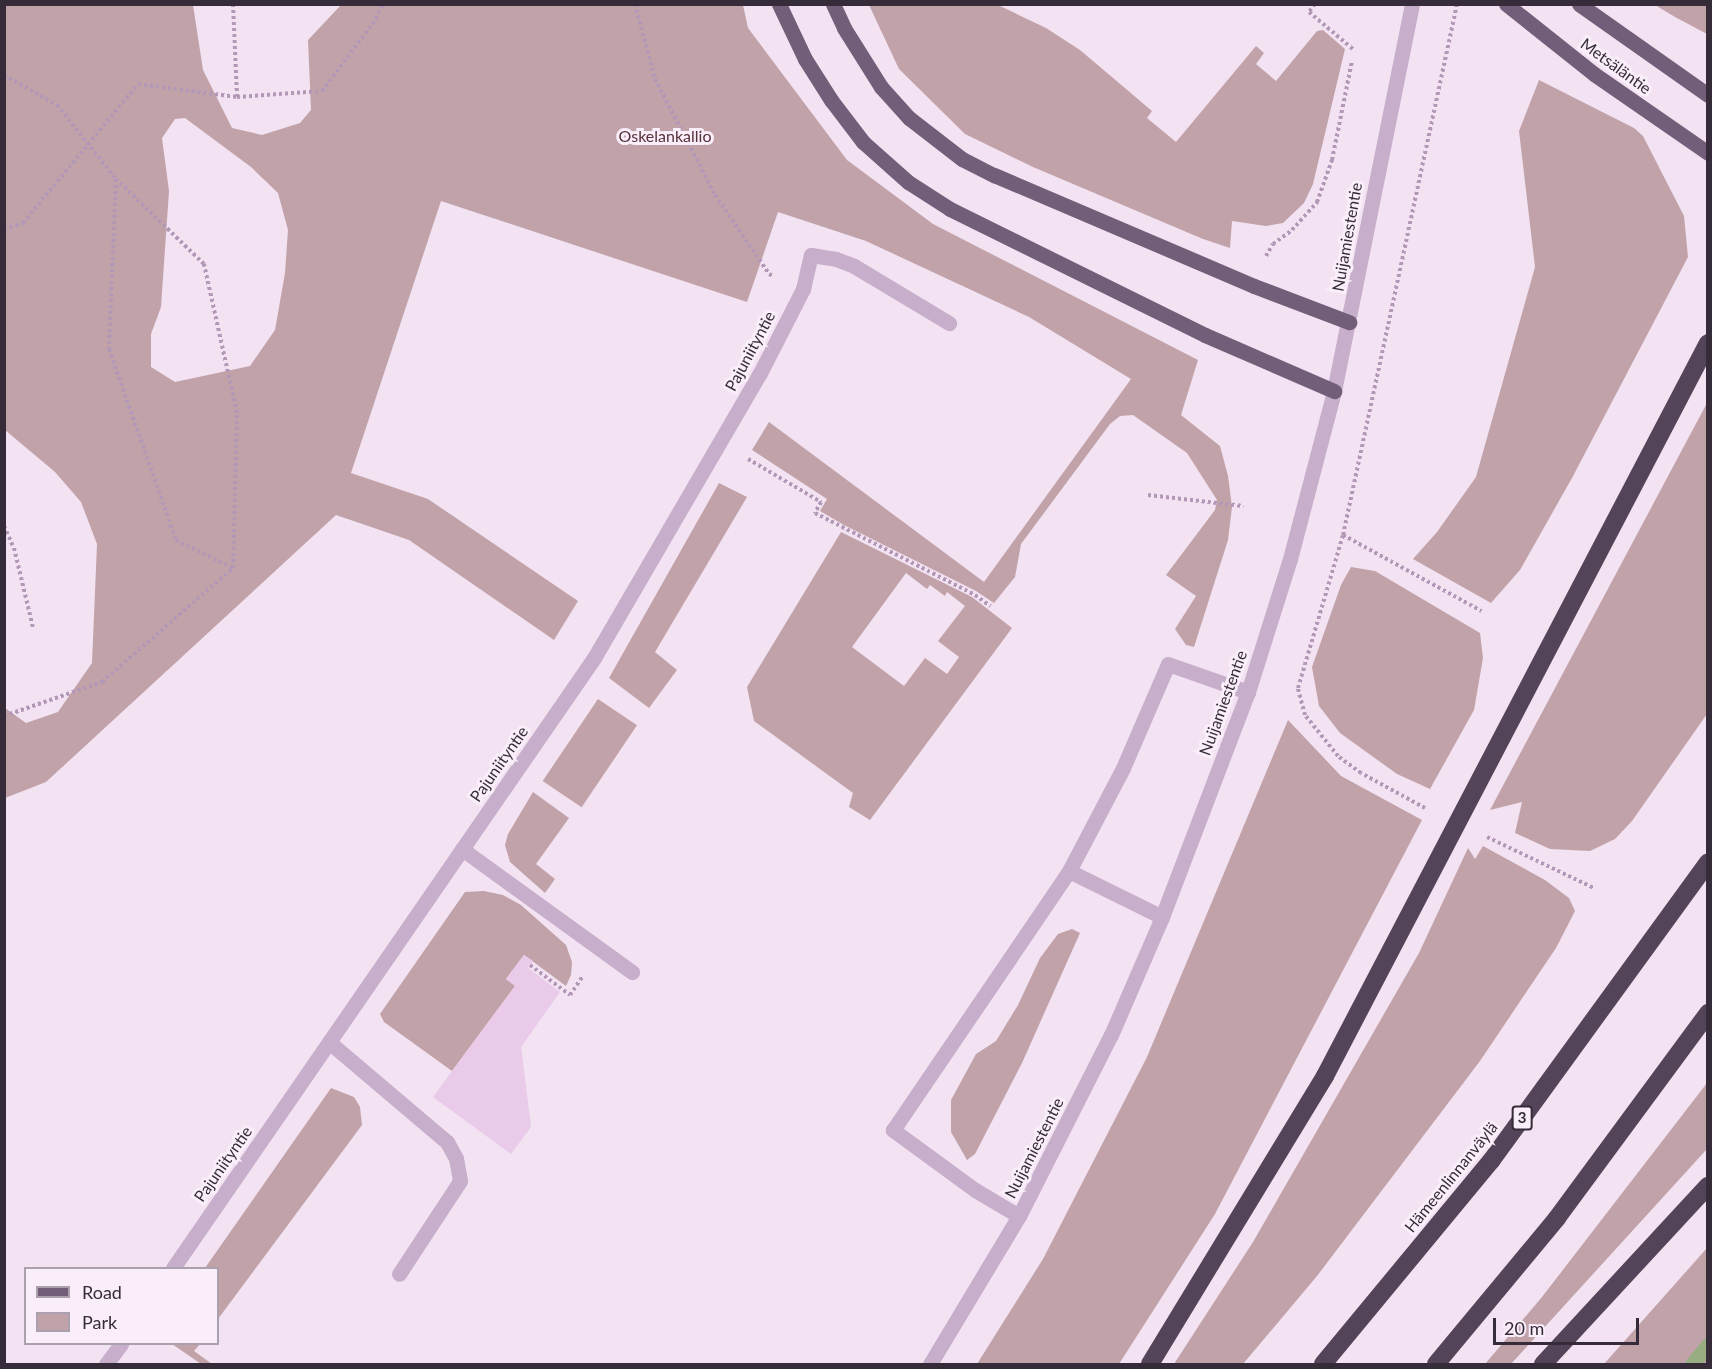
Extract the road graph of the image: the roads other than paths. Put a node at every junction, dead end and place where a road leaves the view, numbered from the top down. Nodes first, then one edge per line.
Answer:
1 (779, 4) edge
2 (833, 4) edge
3 (1412, 4) edge
4 (1506, 4) edge
5 (1579, 4) edge
6 (1707, 95) edge
7 (1707, 153) edge
8 (1349, 322) junction
9 (949, 323) dead end
10 (1707, 343) edge
11 (1334, 391) junction
12 (1248, 692) junction
13 (462, 849) junction
14 (1707, 862) edge
15 (1069, 871) junction
16 (1161, 916) junction
17 (632, 972) dead end
18 (1707, 1013) edge
19 (329, 1042) junction
20 (1707, 1186) edge
21 (1019, 1216) junction
22 (174, 1267) edge
23 (399, 1274) dead end
24 (120, 1345) edge
25 (106, 1365) edge
26 (930, 1365) edge
27 (1150, 1365) edge
28 (1323, 1365) edge
29 (1436, 1365) edge
30 (1543, 1365) edge

1 - 11 main road
2 - 8 main road
3 - 8 street, Nuijamiestentie
4 - 7 main road, Metsäläntie
5 - 6 main road, Metsäläntie
8 - 11 street, Nuijamiestentie
9 - 13 street, Pajuniityntie
10 - 27 highway
11 - 12 street, Nuijamiestentie
12 - 15 street
12 - 16 street, Nuijamiestentie
13 - 17 street
13 - 19 street, Pajuniityntie
14 - 28 highway, Hämeenlinnanväylä / 3
15 - 16 street
15 - 21 street
16 - 21 street, Nuijamiestentie
18 - 29 highway
19 - 22 street, Pajuniityntie
19 - 23 street
20 - 30 highway
21 - 26 street, Nuijamiestentie
24 - 25 street

